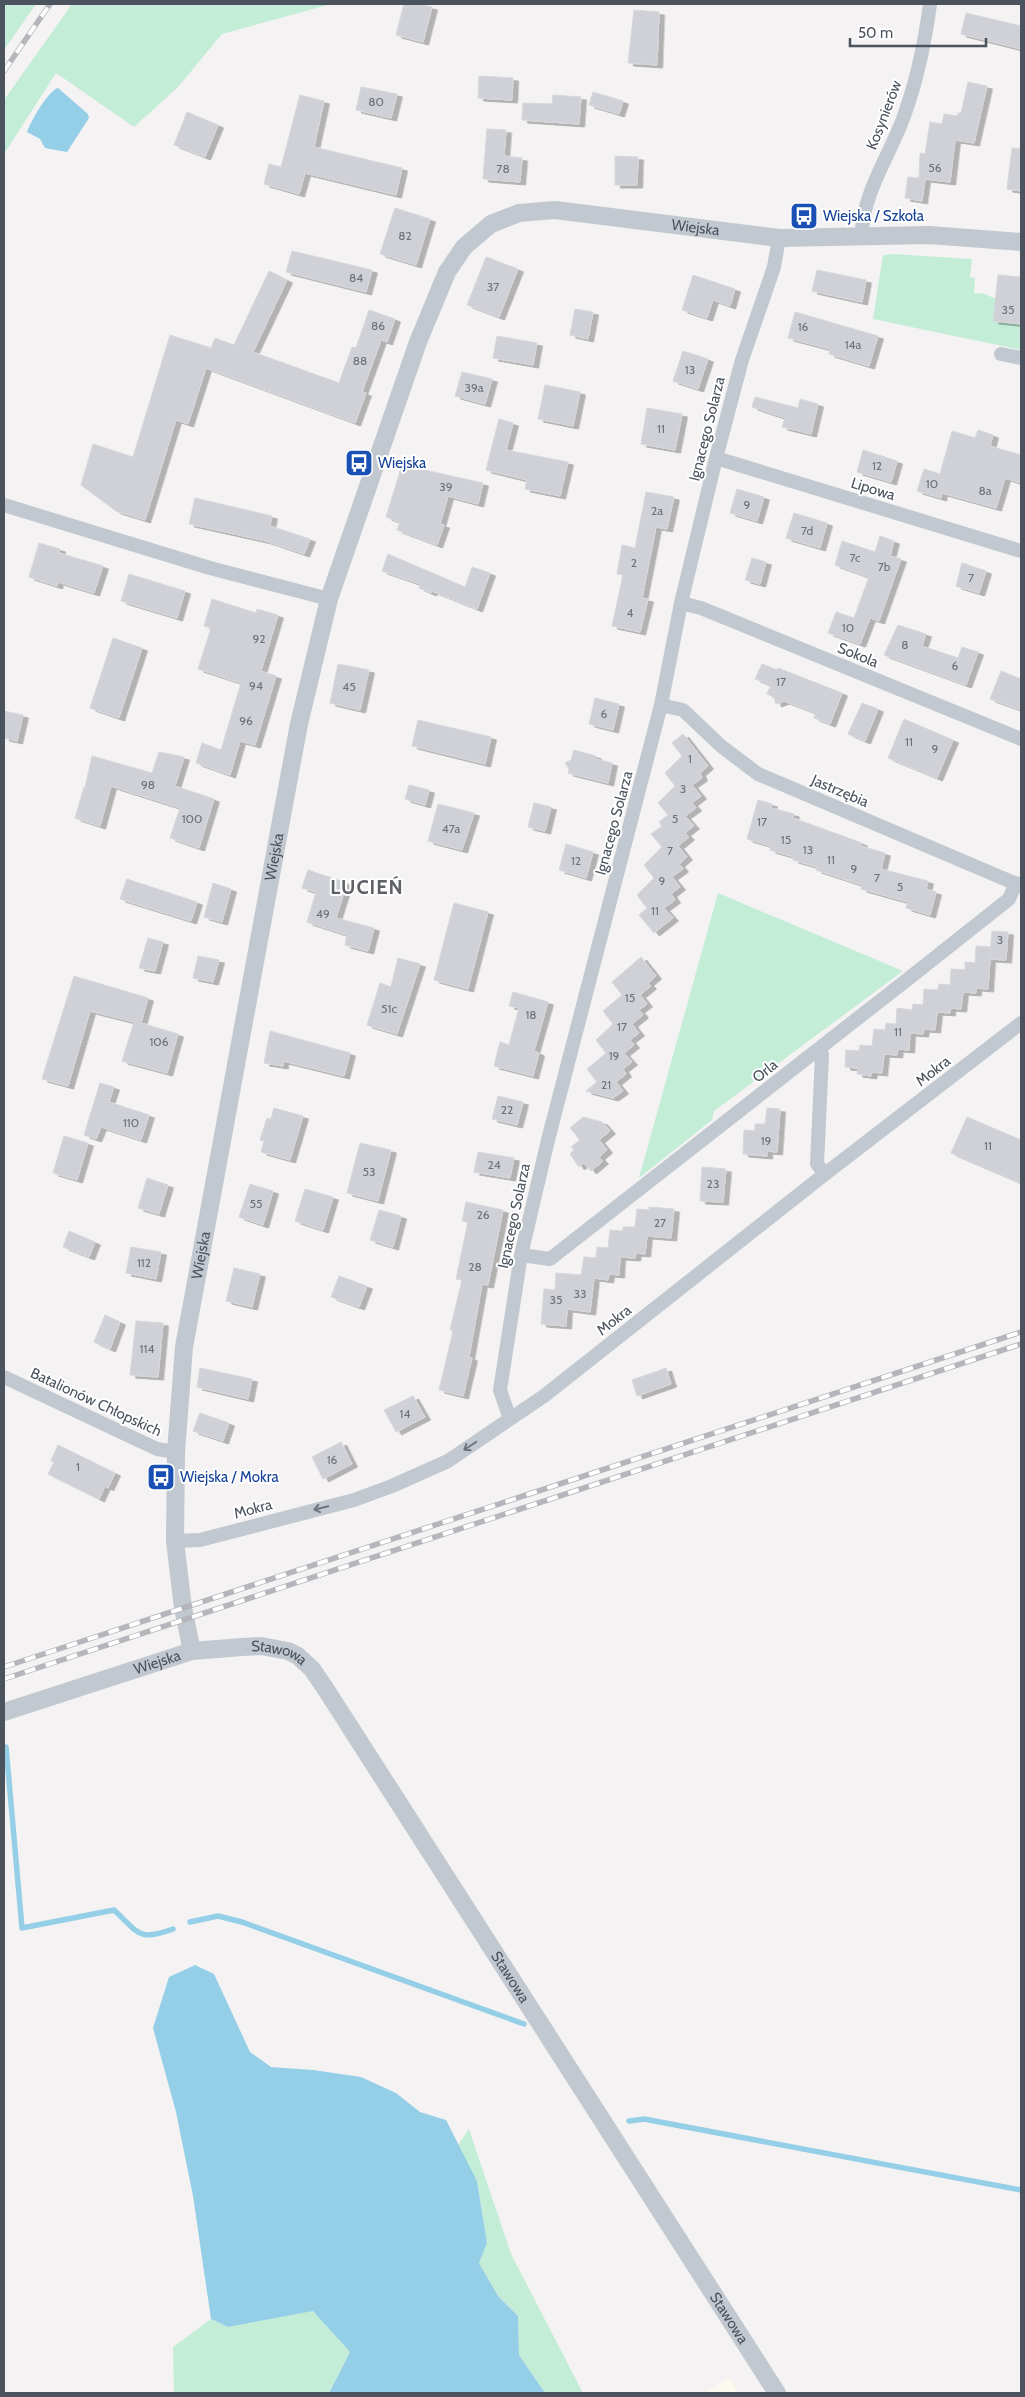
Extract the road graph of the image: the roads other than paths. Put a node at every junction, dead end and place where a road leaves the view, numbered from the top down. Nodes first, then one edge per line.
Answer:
1 (930, 4) edge
2 (862, 236) junction
3 (779, 238) junction
4 (1021, 242) edge
5 (1001, 354) dead end
6 (1021, 358) edge
7 (716, 458) junction
8 (4, 505) edge
9 (1021, 550) edge
10 (329, 599) junction
11 (681, 603) junction
12 (661, 705) junction
13 (1021, 739) edge
14 (1019, 885) edge
15 (1021, 1023) edge
16 (819, 1049) junction
17 (825, 1174) junction
18 (520, 1255) junction
19 (4, 1377) edge
20 (510, 1418) junction
21 (176, 1452) junction
22 (175, 1542) junction
23 (192, 1651) junction
24 (4, 1712) edge
25 (776, 2393) edge

1 - 2 street, Kosynierów
2 - 3 street, Wiejska
2 - 4 street, Wiejska
3 - 7 street, Ignacego Solarza
3 - 10 street, Wiejska
5 - 6 street
7 - 9 street, Lipowa
7 - 11 street, Ignacego Solarza
8 - 10 street
10 - 21 street, Wiejska
11 - 12 street, Ignacego Solarza
11 - 13 street, Sokola
12 - 14 street, Jastrzębia
12 - 18 street, Ignacego Solarza
14 - 16 street, Orla
15 - 17 street, Mokra
16 - 17 street
16 - 18 street, Orla
17 - 20 street, Mokra
18 - 20 street, Ignacego Solarza
19 - 21 street, Batalionów Chłopskich
20 -> 22 street, Mokra
21 - 22 street, Wiejska
22 - 23 street, Wiejska
23 - 24 street, Wiejska
23 - 25 street, Stawowa

